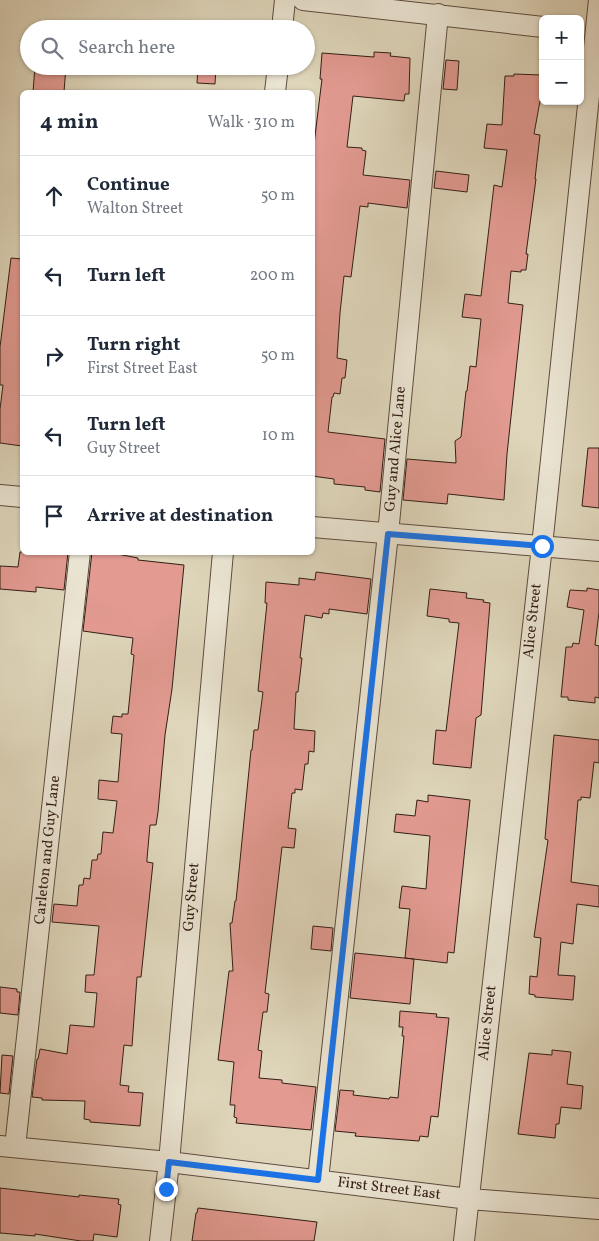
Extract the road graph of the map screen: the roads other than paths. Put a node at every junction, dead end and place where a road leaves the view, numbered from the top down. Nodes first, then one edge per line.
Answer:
1 (285, 0) edge
2 (303, 0) edge
3 (598, 0) edge
4 (438, 14) junction
5 (283, 20) edge
6 (539, 27) edge
7 (587, 32) edge
8 (277, 75) edge
9 (275, 90) edge
10 (0, 494) edge
11 (20, 497) edge
12 (315, 527) edge
13 (388, 534) junction
14 (542, 546) junction
15 (599, 551) edge
16 (80, 555) edge
17 (223, 555) edge
18 (8, 1146) edge
19 (169, 1162) junction
20 (318, 1180) junction
21 (469, 1198) junction
22 (599, 1209) edge
23 (160, 1241) edge
24 (464, 1241) edge

1 - 5 street
2 - 4 street
3 - 7 street, Alice Street
4 - 6 street
4 - 13 street, Guy and Alice Lane
7 - 14 street, Alice Street
8 - 9 street
10 - 11 street
12 - 13 street
13 - 14 street
13 - 20 street, Guy and Alice Lane
14 - 15 street
14 - 21 street, Alice Street
16 - 18 street, Carleton and Guy Lane
17 - 19 street, Guy Street
18 - 19 street, First Street East
19 - 20 street, First Street East
19 - 23 street, Guy Street
20 - 21 street, First Street East
21 - 22 street, First Street East
21 - 24 street, Alice Street

